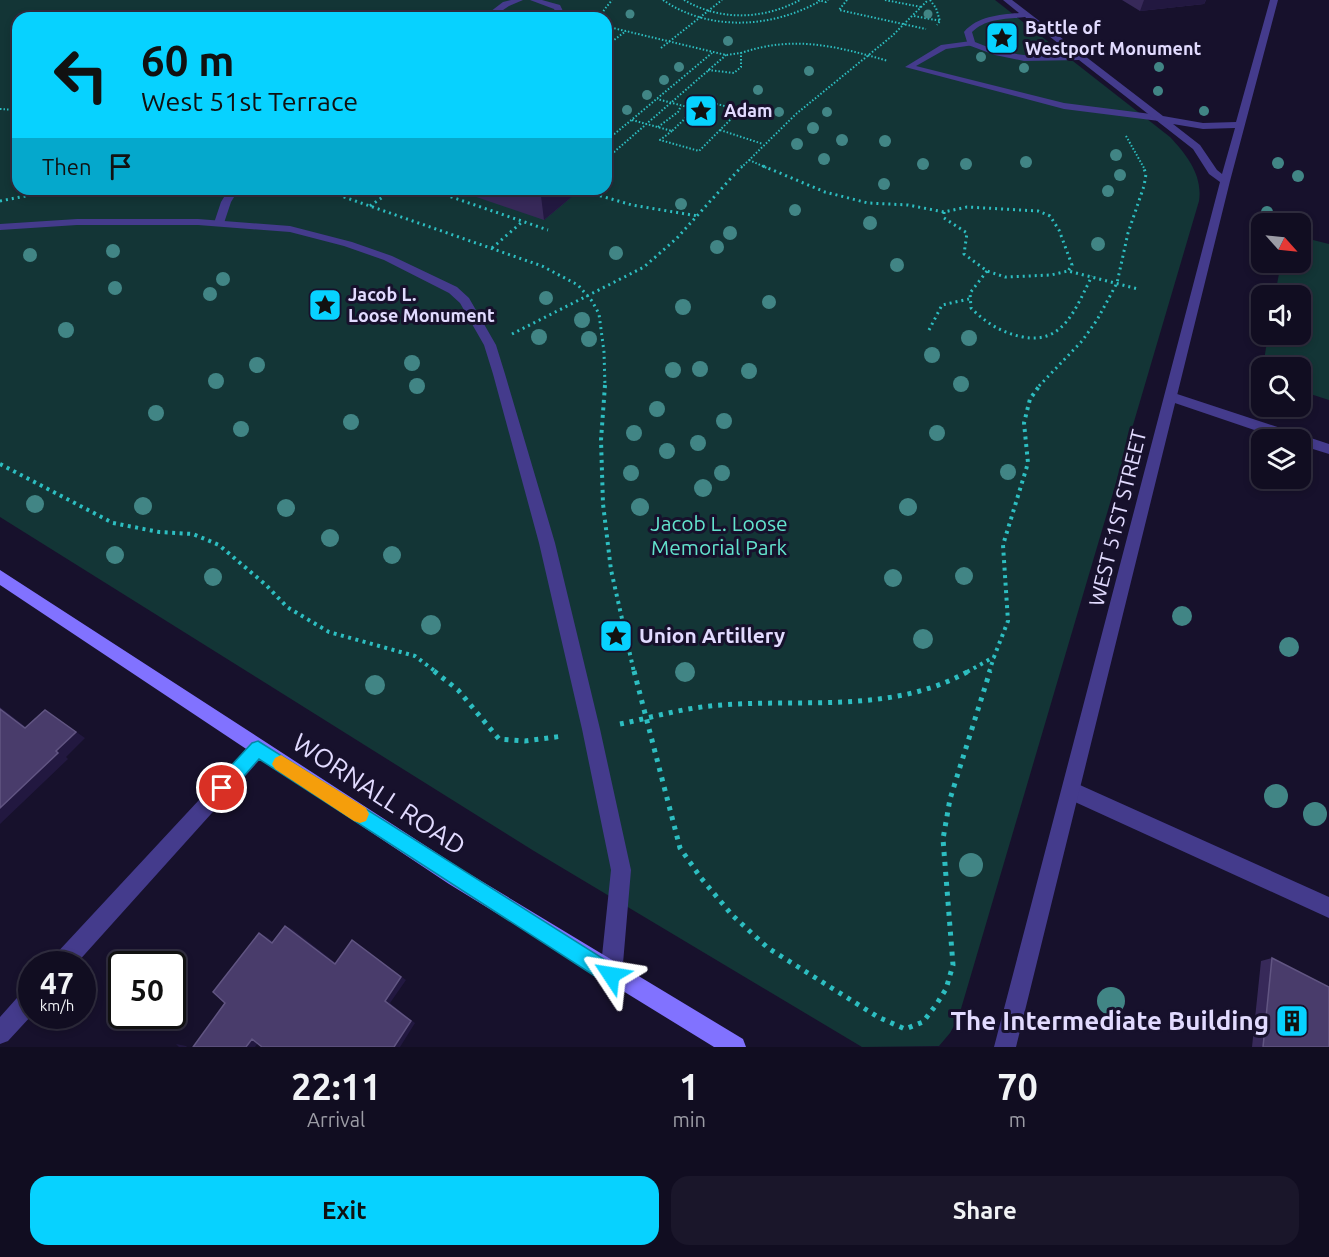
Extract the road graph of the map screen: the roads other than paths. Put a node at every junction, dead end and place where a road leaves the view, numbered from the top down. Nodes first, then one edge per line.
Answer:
1 (519, 0) edge
2 (534, 0) edge
3 (1007, 0) edge
4 (1274, 0) edge
5 (494, 12) edge
6 (557, 12) edge
7 (1026, 15) junction
8 (971, 43) junction
9 (1080, 57) junction
10 (1158, 118) junction
11 (1240, 126) junction
12 (1225, 181) junction
13 (230, 195) edge
14 (219, 223) junction
15 (0, 227) edge
16 (1171, 397) junction
17 (1329, 449) edge
18 (0, 577) edge
19 (258, 749) junction
20 (1071, 790) junction
21 (1329, 908) edge
22 (74, 951) edge
23 (611, 975) junction
24 (18, 1013) edge
25 (0, 1033) edge
26 (735, 1047) edge
27 (1005, 1047) edge

1 - 5 street
2 - 6 street
3 - 7 street
4 - 11 street, WEST 51ST STREET
7 - 8 street
7 - 9 street
8 - 9 street
8 - 10 street
9 - 10 street
10 - 11 street
10 - 12 street
11 - 12 street, WEST 51ST STREET
12 - 16 street, WEST 51ST STREET
13 - 14 street
14 - 15 street
14 - 23 street
16 - 17 street
16 - 20 street, WEST 51ST STREET
18 - 19 main road, WORNALL ROAD
19 - 22 street
19 - 23 main road, WORNALL ROAD
20 - 21 street
20 - 27 street, WEST 51ST STREET
23 - 26 main road, WORNALL ROAD
24 - 25 street

